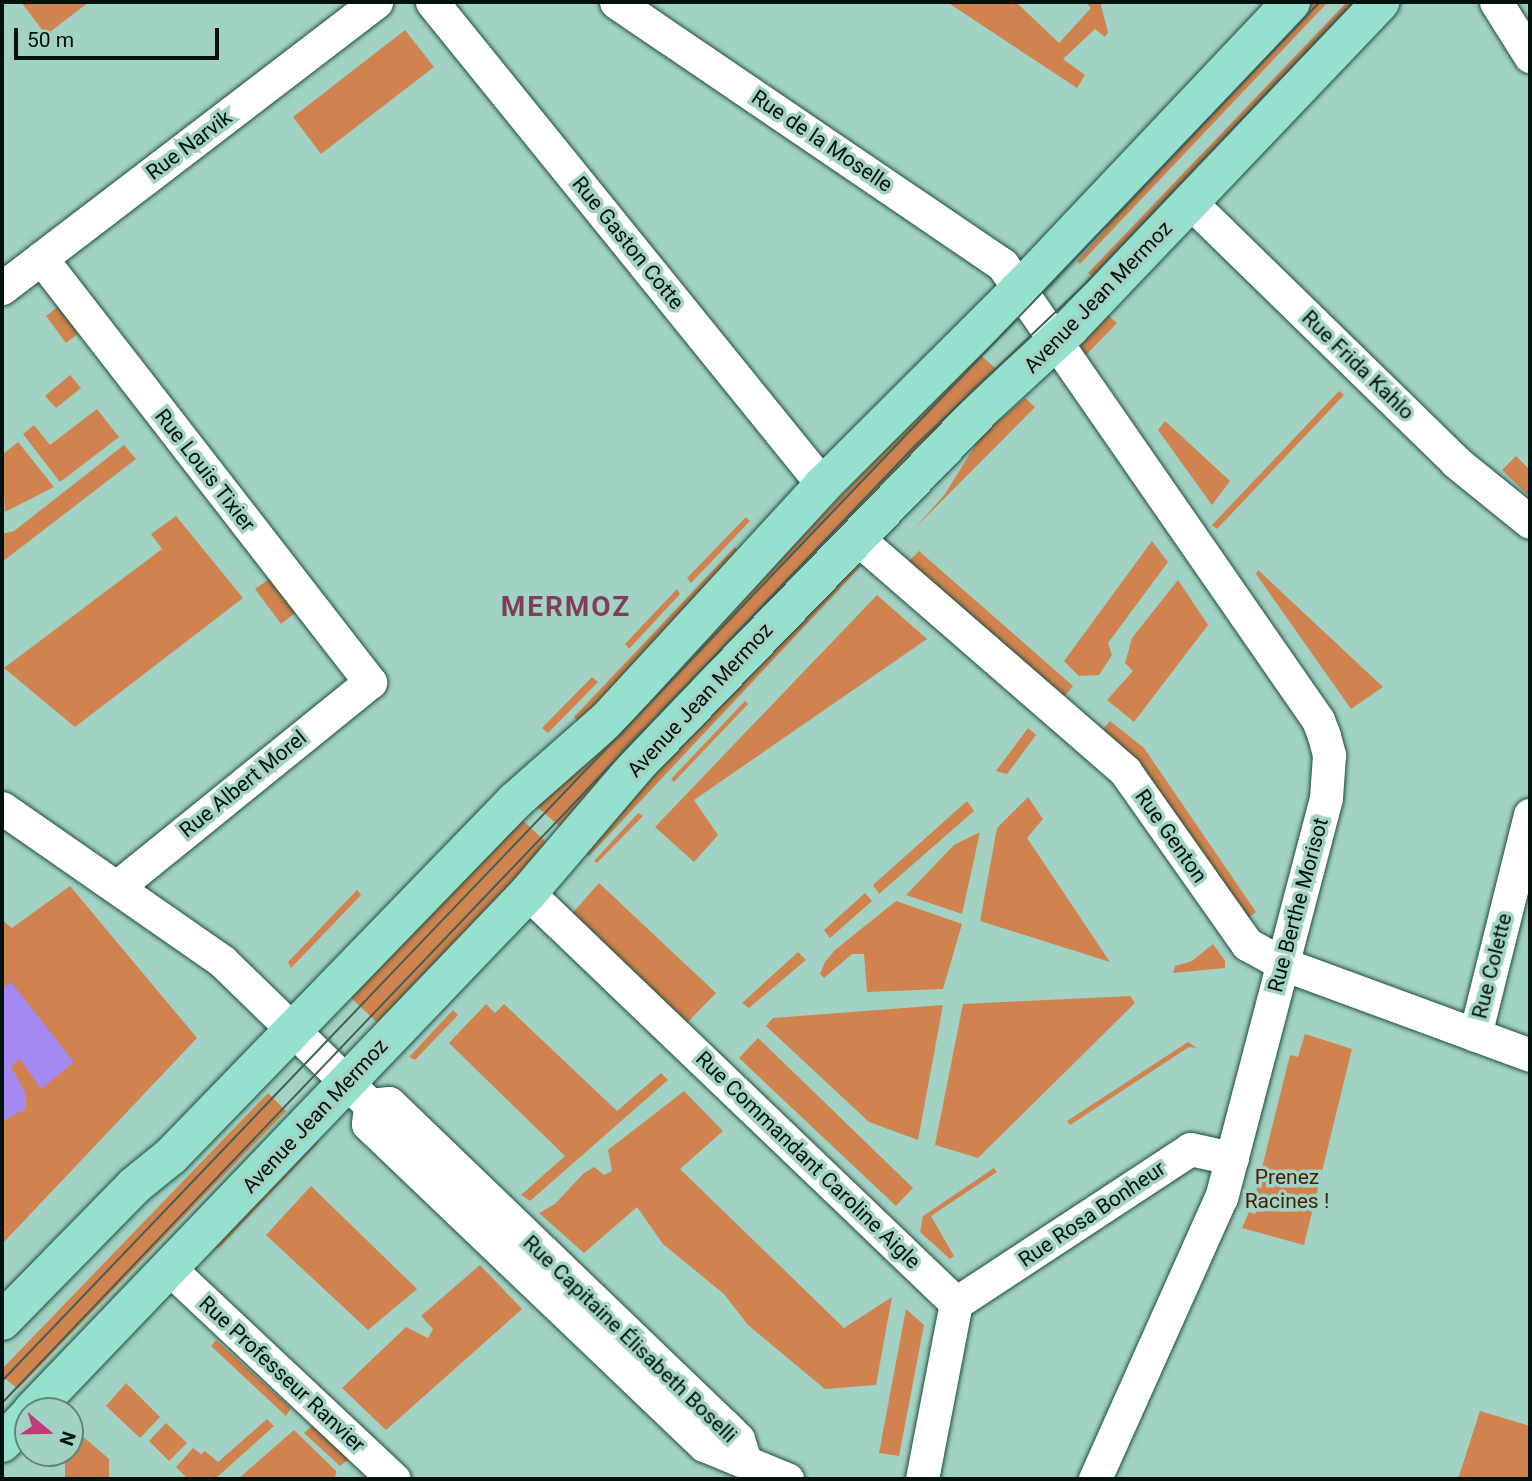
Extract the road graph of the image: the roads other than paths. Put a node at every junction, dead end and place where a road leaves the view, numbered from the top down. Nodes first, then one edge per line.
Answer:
1 (376, 2) edge
2 (432, 2) edge
3 (616, 2) edge
4 (1291, 2) edge
5 (1380, 2) edge
6 (1496, 2) edge
7 (1530, 56) edge
8 (1190, 202) junction
9 (40, 258) junction
10 (2, 288) edge
11 (1021, 289) junction
12 (1056, 342) junction
13 (823, 485) junction
14 (1530, 522) edge
15 (856, 537) junction
16 (370, 682) joint
17 (2, 808) edge
18 (1530, 815) edge
19 (117, 887) junction
20 (528, 893) junction
21 (1283, 964) junction
22 (292, 1030) junction
23 (1475, 1035) junction
24 (1530, 1055) edge
25 (358, 1094) junction
26 (1232, 1158) junction
27 (170, 1269) junction
28 (957, 1303) junction
29 (2, 1321) edge
30 (46, 1397) edge
31 (744, 1458) junction
32 (394, 1479) edge
33 (714, 1479) edge
34 (787, 1479) edge
35 (922, 1479) edge
36 (1095, 1479) edge

1 - 9 street, Rue Narvik
2 - 13 street, Rue Gaston Cotte
3 - 11 street, Rue de la Moselle
4 - 11 main road
5 - 8 main road, Avenue Jean Mermoz
6 - 7 street
8 - 12 main road, Avenue Jean Mermoz
8 - 14 street, Rue Frida Kahlo
9 - 10 street, Rue Narvik
9 - 16 street, Rue Louis Tixier
11 - 12 street, Rue de la Moselle
11 - 13 main road
12 - 15 main road, Avenue Jean Mermoz
12 - 21 street, Rue Berthe Morisot
13 - 22 main road
15 - 20 main road, Avenue Jean Mermoz
15 - 21 street, Rue Genton
16 - 19 street, Rue Albert Morel
17 - 19 street
18 - 23 street, Rue Colette
19 - 22 street
20 - 25 main road, Avenue Jean Mermoz
20 - 28 street, Rue Commandant Caroline Aigle
21 - 23 street, Rue Genton
21 - 26 street, Rue Berthe Morisot
22 - 25 street
22 - 29 main road
23 - 24 street, Rue Genton
25 - 27 main road, Avenue Jean Mermoz
25 - 31 street, Rue Capitaine Élisabeth Boselli
26 - 28 street, Rue Rosa Bonheur
26 - 36 street, Rue Berthe Morisot
27 - 30 main road, Avenue Jean Mermoz
27 - 32 street, Rue Professeur Ranvier
28 - 35 street
31 - 33 street
31 - 34 street

